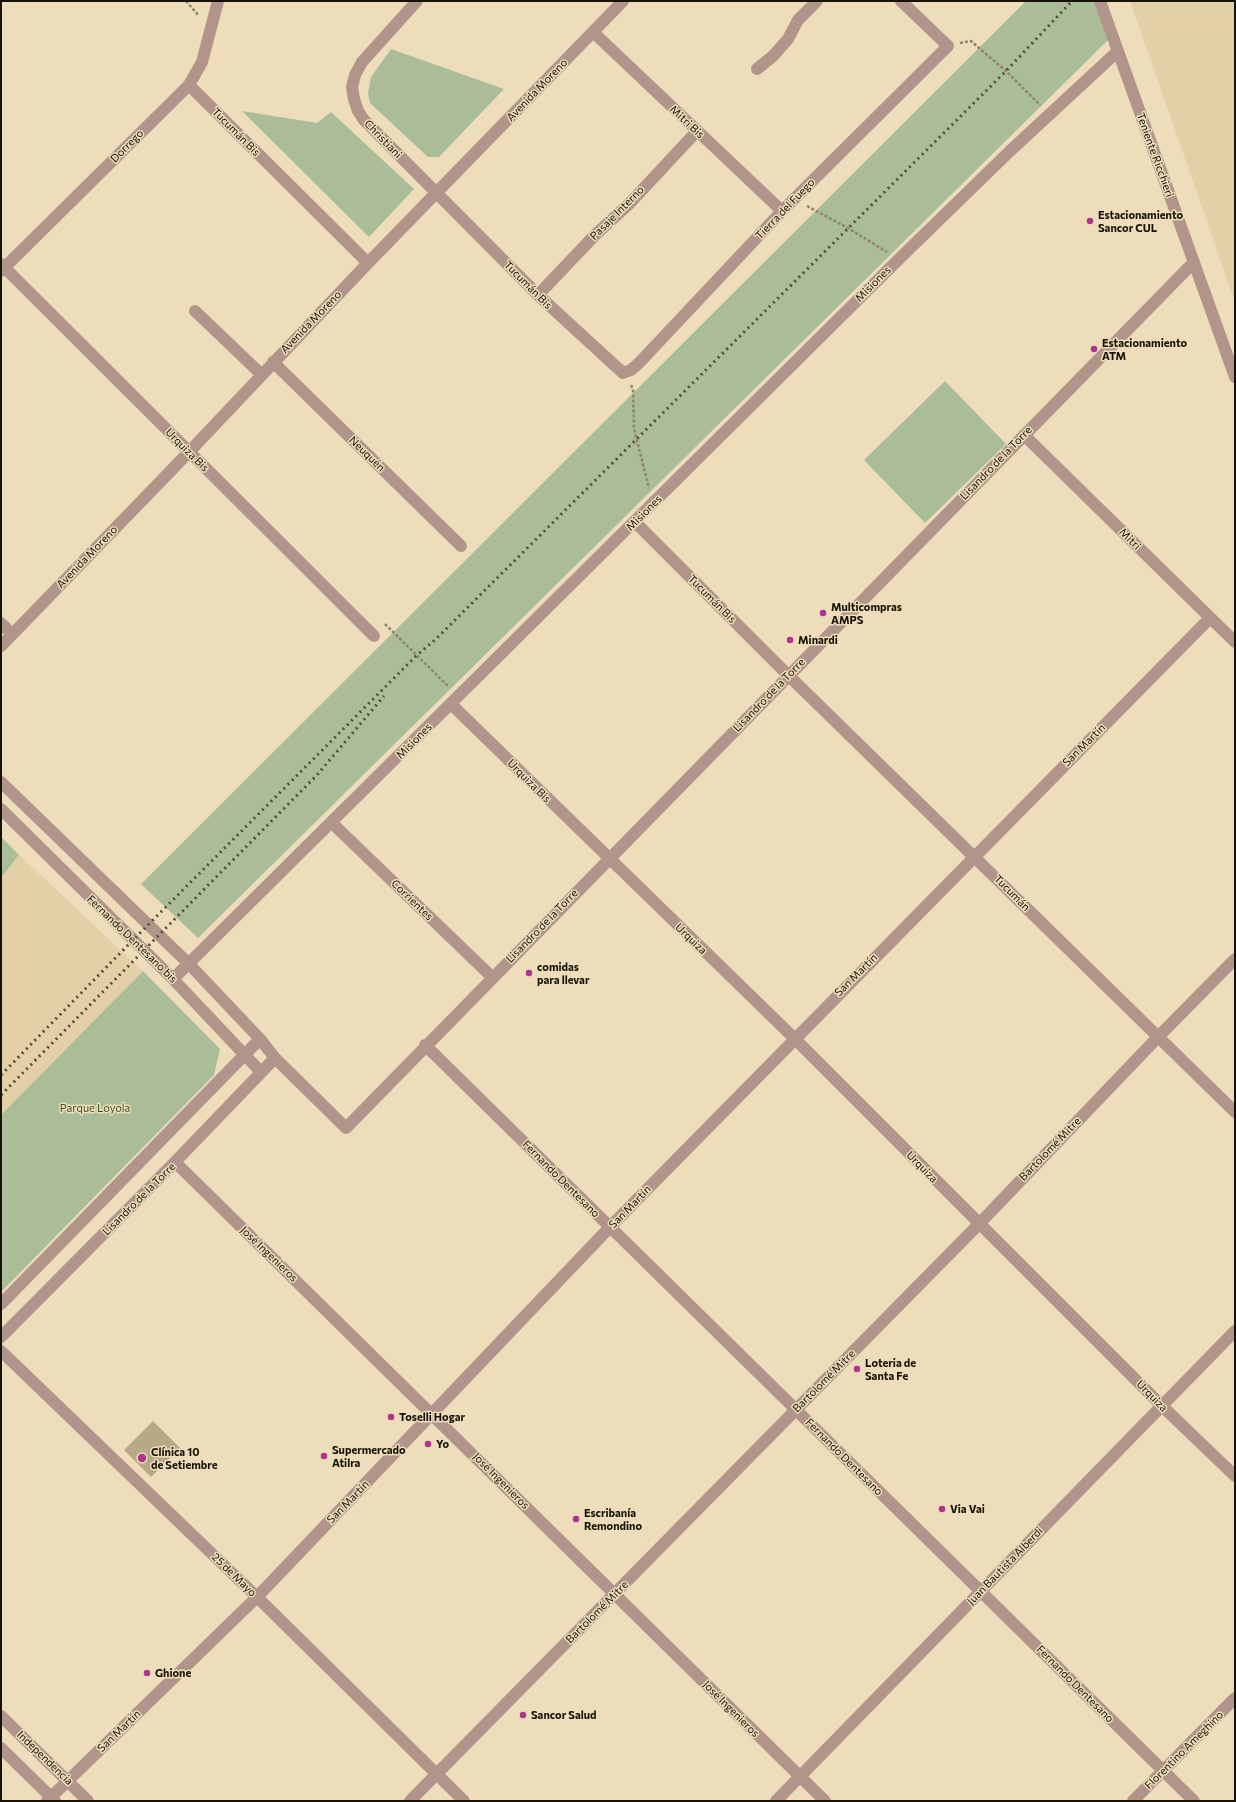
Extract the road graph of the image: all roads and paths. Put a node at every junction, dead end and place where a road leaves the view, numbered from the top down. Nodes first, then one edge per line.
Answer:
1 (218, 1) edge
2 (417, 1) edge
3 (623, 1) edge
4 (817, 1) edge
5 (901, 1) edge
6 (1100, 1) edge
7 (593, 32) junction
8 (948, 46) junction
9 (1118, 51) junction
10 (757, 68) dead end
11 (189, 85) junction
12 (1050, 114) junction
13 (696, 130) junction
14 (436, 193) junction
15 (794, 199) junction
16 (782, 211) junction
17 (899, 259) junction
18 (1194, 262) junction
19 (368, 263) junction
20 (2, 268) edge
21 (538, 295) junction
22 (195, 311) dead end
23 (273, 362) junction
24 (623, 373) junction
25 (262, 375) junction
26 (1235, 377) edge
27 (1024, 435) junction
28 (189, 452) junction
29 (658, 499) junction
30 (635, 522) junction
31 (462, 546) dead end
32 (1210, 618) junction
33 (1, 623) edge
34 (386, 624) dead end
35 (12, 634) junction
36 (374, 636) dead end
37 (1235, 642) edge
38 (1, 646) edge
39 (788, 675) junction
40 (454, 700) junction
41 (1, 782) edge
42 (1, 809) edge
43 (332, 823) junction
44 (974, 856) junction
45 (608, 859) junction
46 (1235, 959) edge
47 (189, 964) junction
48 (492, 977) junction
49 (174, 979) junction
50 (1158, 1037) junction
51 (794, 1038) junction
52 (260, 1039) junction
53 (425, 1045) junction
54 (245, 1054) junction
55 (275, 1058) junction
56 (261, 1072) junction
57 (1235, 1112) edge
58 (175, 1162) junction
59 (979, 1224) junction
60 (610, 1227) junction
61 (1, 1304) edge
62 (1235, 1331) edge
63 (1, 1337) edge
64 (1, 1351) edge
65 (1161, 1405) junction
66 (796, 1410) junction
67 (432, 1414) junction
68 (1235, 1476) edge
69 (980, 1591) junction
70 (615, 1594) junction
71 (257, 1597) junction
72 (1235, 1698) edge
73 (1, 1716) edge
74 (1, 1748) edge
75 (1163, 1771) junction
76 (437, 1774) junction
77 (800, 1776) junction
78 (68, 1781) junction
79 (51, 1800) edge
80 (88, 1801) edge
81 (410, 1801) edge
82 (464, 1801) edge
83 (776, 1801) edge
84 (825, 1801) edge
85 (1133, 1801) edge
86 (1194, 1801) edge

1 - 11 street, Dorrego
2 - 14 street, Christiani
3 - 7 street, Avenida Moreno
4 - 10 street
5 - 8 street
6 - 9 street, Teniente Ricchieri
7 - 13 street, Mitri Bis
7 - 14 street, Avenida Moreno
8 - 12 path
8 - 15 street, Tierra del Fuego
9 - 12 street, Misiones
9 - 18 street, Teniente Ricchieri
11 - 19 street, Tucumán Bis
11 - 20 street, Dorrego
12 - 17 street, Misiones
13 - 16 street, Mitri Bis
13 - 21 street, Pasaje Interno
14 - 19 street, Avenida Moreno
14 - 21 street, Tucumán Bis
15 - 16 street, Tierra del Fuego
15 - 17 path
16 - 24 street, Tierra del Fuego
17 - 29 street, Misiones
18 - 26 street, Teniente Ricchieri
18 - 27 street, Lisandro de la Torre
19 - 23 street, Avenida Moreno
20 - 28 street, Urquiza Bis
21 - 24 street, Tucumán Bis
22 - 25 street
23 - 25 street, Avenida Moreno
23 - 31 street, Neuquén
24 - 29 path
25 - 28 street, Avenida Moreno
27 - 32 street, Mitri
27 - 39 street, Lisandro de la Torre
28 - 35 street, Avenida Moreno
28 - 36 street, Urquiza Bis
29 - 30 street, Misiones
30 - 39 street, Tucumán Bis
30 - 40 street, Misiones
32 - 37 street, Mitri
32 - 44 street, San Martín
33 - 35 street
34 - 40 path
35 - 38 street, Avenida Moreno
39 - 44 street, Tucumán
39 - 45 street, Lisandro de la Torre
40 - 43 street, Misiones
40 - 45 street, Urquiza Bis
41 - 47 street, Fernando Dentesano bis
42 - 49 street, Fernando Dentesano bis
43 - 47 street, Misiones
43 - 48 street, Corrientes
44 - 50 street, Tucumán
44 - 51 street, San Martín
45 - 48 street, Lisandro de la Torre
45 - 51 street, Urquiza
46 - 50 street, Bartolomé Mitre
47 - 49 street, Misiones
47 - 52 street, Fernando Dentesano bis
48 - 53 street, Lisandro de la Torre
49 - 54 street, Fernando Dentesano bis
50 - 57 street, Tucumán
50 - 59 street, Bartolomé Mitre
51 - 59 street, Urquiza
51 - 60 street, San Martín
52 - 54 street
52 - 55 street
53 - 55 street, Lisandro de la Torre
53 - 60 street, Fernando Dentesano
54 - 56 street, Fernando Dentesano bis
54 - 61 street
55 - 56 street, Lisandro de la Torre
56 - 58 street, Lisandro de la Torre
58 - 63 street, Lisandro de la Torre
58 - 67 street, José Ingenieros
59 - 65 street, Urquiza
59 - 66 street, Bartolomé Mitre
60 - 66 street, Fernando Dentesano
60 - 67 street, San Martín
62 - 65 street, Juan Bautista Alberdi
64 - 71 street, 25 de Mayo
65 - 68 street, Urquiza
65 - 69 street, Juan Bautista Alberdi
66 - 69 street, Fernando Dentesano
66 - 70 street, Bartolomé Mitre
67 - 70 street, José Ingenieros
67 - 71 street, San Martín
69 - 75 street, Fernando Dentesano
69 - 77 street, Juan Bautista Alberdi
70 - 76 street, Bartolomé Mitre
70 - 77 street, José Ingenieros
71 - 76 street, 25 de Mayo
71 - 78 street, San Martín
72 - 75 street, Florentino Ameghino
73 - 78 street, Independencia
74 - 79 street
75 - 85 street, Florentino Ameghino
75 - 86 street, Fernando Dentesano
76 - 81 street, Bartolomé Mitre
76 - 82 street, 25 de Mayo
77 - 83 street, Juan Bautista Alberdi
77 - 84 street, José Ingenieros
78 - 79 street, San Martín
78 - 80 street, Independencia

